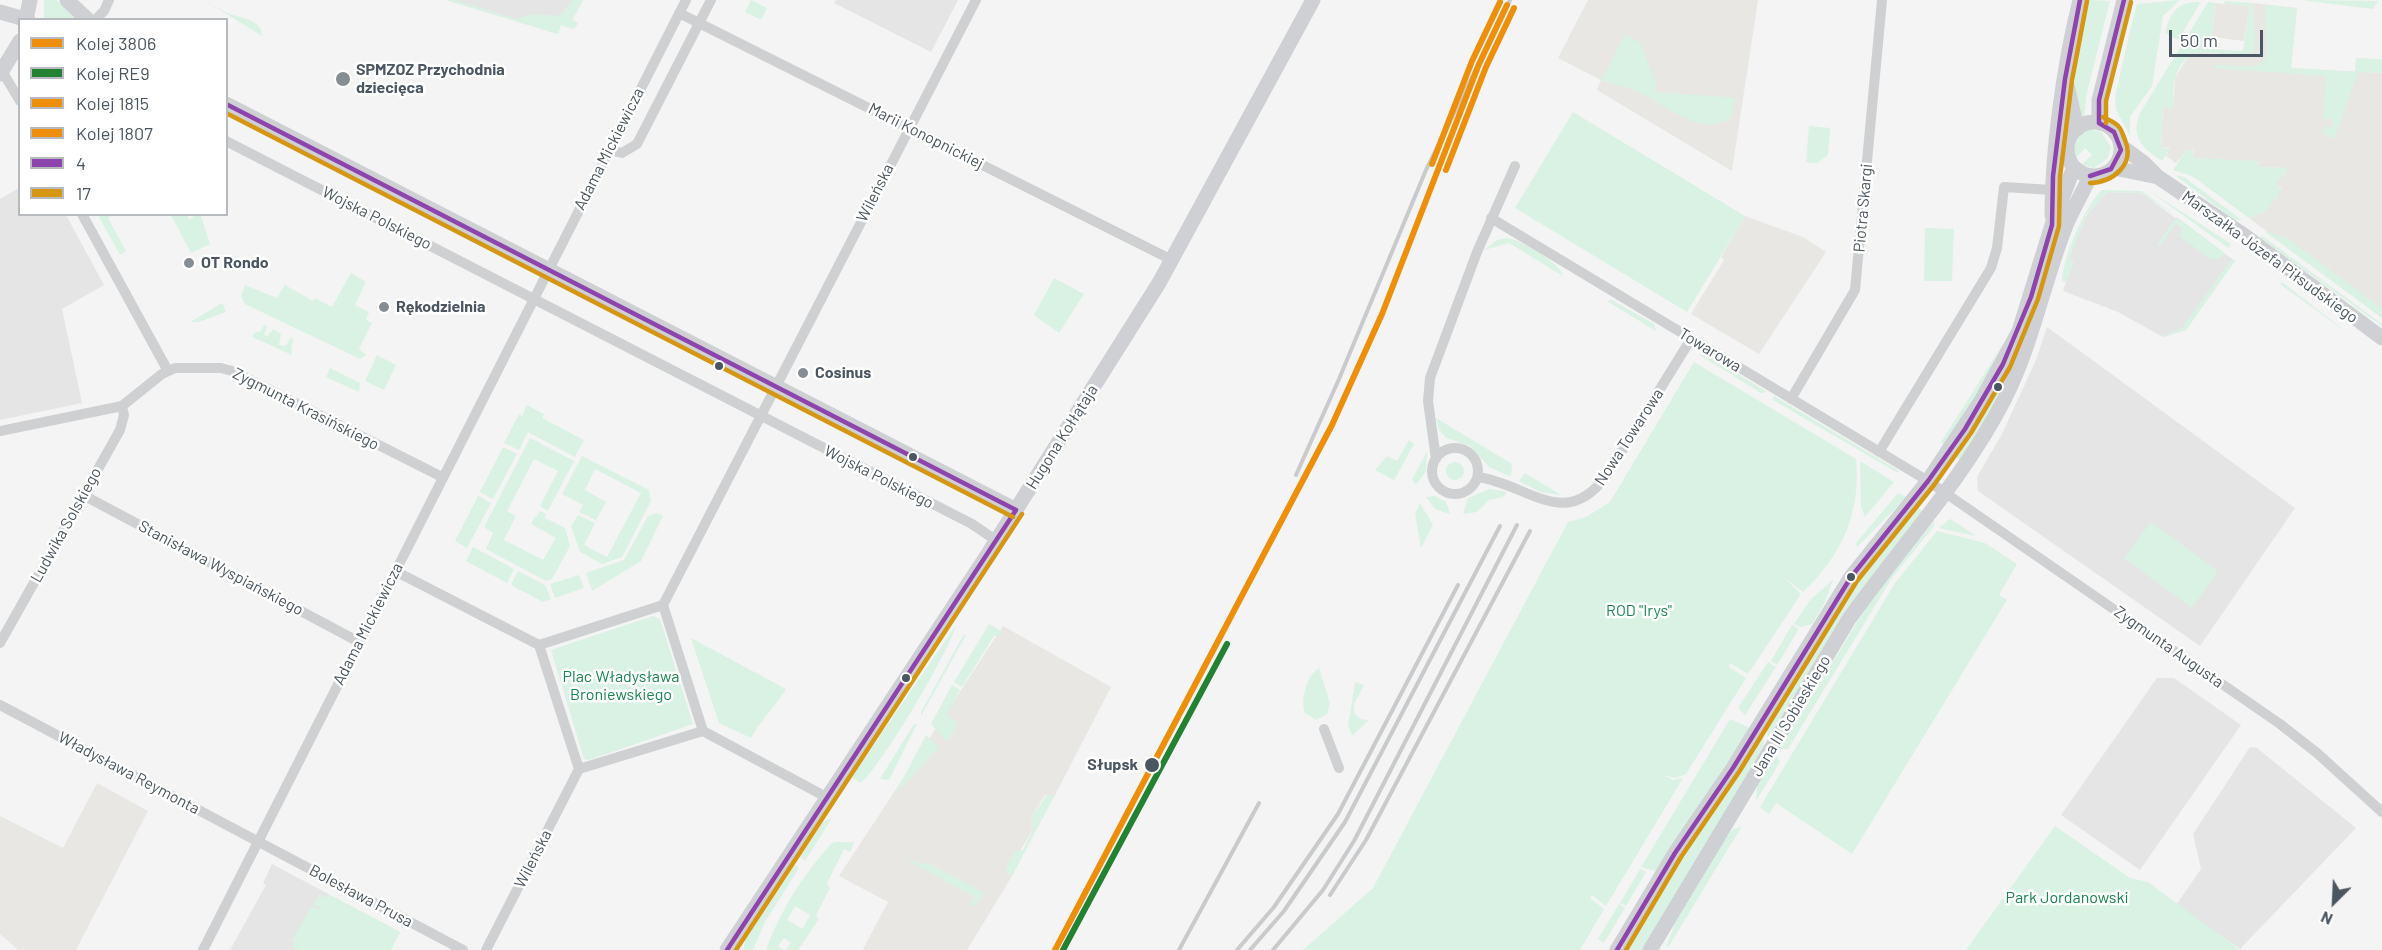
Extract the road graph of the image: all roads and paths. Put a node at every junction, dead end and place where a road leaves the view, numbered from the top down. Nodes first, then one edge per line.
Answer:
1 (30, 0) edge
2 (67, 0) edge
3 (109, 0) edge
4 (686, 0) edge
5 (711, 0) edge
6 (976, 0) edge
7 (1313, 0) edge
8 (1882, 0) edge
9 (2124, 0) edge
10 (2075, 4) edge
11 (0, 12) edge
12 (679, 13) junction
13 (23, 18) edge
14 (27, 18) edge
15 (86, 18) edge
16 (97, 18) edge
17 (699, 23) junction
18 (18, 47) edge
19 (8, 76) edge
20 (2065, 79) junction
21 (18, 97) edge
22 (228, 105) edge
23 (2099, 123) junction
24 (909, 128) junction
25 (2077, 129) junction
26 (228, 142) edge
27 (2121, 146) junction
28 (609, 150) junction
29 (1515, 166) dead end
30 (2074, 167) junction
31 (2114, 168) junction
32 (2090, 176) junction
33 (2158, 177) junction
34 (2052, 190) junction
35 (83, 216) edge
36 (1491, 218) junction
37 (2052, 225) junction
38 (1172, 260) junction
39 (548, 269) junction
40 (533, 299) junction
41 (2382, 338) edge
42 (1691, 339) junction
43 (168, 371) junction
44 (775, 387) junction
45 (1791, 399) junction
46 (122, 406) junction
47 (760, 416) junction
48 (0, 431) edge
49 (1879, 452) junction
50 (1436, 459) junction
51 (442, 477) junction
52 (1478, 477) junction
53 (1928, 481) junction
54 (1948, 493) junction
55 (83, 495) junction
56 (1016, 510) junction
57 (997, 541) junction
58 (394, 571) junction
59 (663, 605) junction
60 (359, 642) junction
61 (0, 643) edge
62 (539, 645) junction
63 (0, 705) edge
64 (1324, 729) dead end
65 (703, 731) junction
66 (1339, 768) dead end
67 (579, 769) junction
68 (828, 798) junction
69 (2382, 812) edge
70 (258, 842) junction
71 (203, 950) edge
72 (463, 950) edge
73 (486, 950) edge
74 (727, 950) edge
75 (1617, 950) edge
76 (1650, 950) edge

1 - 14 street
2 - 15 street
3 - 16 street
4 - 12 street, Adama Mickiewicza
5 - 17 street
6 - 24 street, Wileńska
7 - 38 street, Hugona Kołłątaja
8 - 45 street, Piotra Skargi
9 - 23 street
10 - 20 street, Jana III Sobieskiego
11 - 13 street
12 - 17 street, Marii Konopnickiej
12 - 28 street, Adama Mickiewicza
17 - 24 street, Marii Konopnickiej
17 - 28 street
18 - 19 street
19 - 21 street
20 - 25 street, Jana III Sobieskiego
20 - 34 street, Jana III Sobieskiego
22 - 39 street, Wojska Polskiego
23 - 25 street
23 - 27 street
24 - 38 street, Marii Konopnickiej
24 - 44 street, Wileńska
25 - 30 street
26 - 40 street, Wojska Polskiego
27 - 31 street
27 - 33 street, Marszałka Józefa Piłsudskiego
28 - 39 street, Adama Mickiewicza
29 - 36 street
30 - 32 street
30 - 37 street, Jana III Sobieskiego
31 - 32 street
31 - 33 street, Marszałka Józefa Piłsudskiego
32 - 54 street, Jana III Sobieskiego
33 - 41 street, Marszałka Józefa Piłsudskiego
34 - 37 street, Jana III Sobieskiego
34 - 49 street
35 - 43 street
36 - 42 street, Towarowa
36 - 50 street
37 - 53 street, Jana III Sobieskiego
38 - 56 street, Hugona Kołłątaja
39 - 40 street, Adama Mickiewicza
39 - 44 street, Wojska Polskiego
40 - 47 street, Wojska Polskiego
40 - 51 street, Adama Mickiewicza
42 - 45 street, Towarowa
42 - 52 street, Nowa Towarowa
43 - 46 street
43 - 51 street, Zygmunta Krasińskiego
44 - 47 street
44 - 56 street, Wojska Polskiego
45 - 49 street, Towarowa
46 - 48 street
46 - 55 street, Ludwika Solskiego
47 - 57 street, Wojska Polskiego
47 - 59 street
49 - 53 street, Towarowa
50 - 52 street
50 - 52 street
51 - 58 street, Adama Mickiewicza
53 - 54 street
53 - 75 street, Jana III Sobieskiego
54 - 69 street, Zygmunta Augusta
54 - 76 street, Jana III Sobieskiego
55 - 60 street, Stanisława Wyspiańskiego
55 - 61 street, Ludwika Solskiego
56 - 57 street, Hugona Kołłątaja
57 - 68 street, Hugona Kołłątaja
58 - 60 street, Adama Mickiewicza
58 - 62 street
59 - 62 street
59 - 65 street
60 - 70 street, Adama Mickiewicza
62 - 67 street
63 - 70 street, Władysława Reymonta
64 - 66 street
65 - 67 street
65 - 68 street
67 - 73 street, Wileńska
68 - 74 street, Hugona Kołłątaja
70 - 71 street, Adama Mickiewicza
70 - 72 street, Bolesława Prusa

